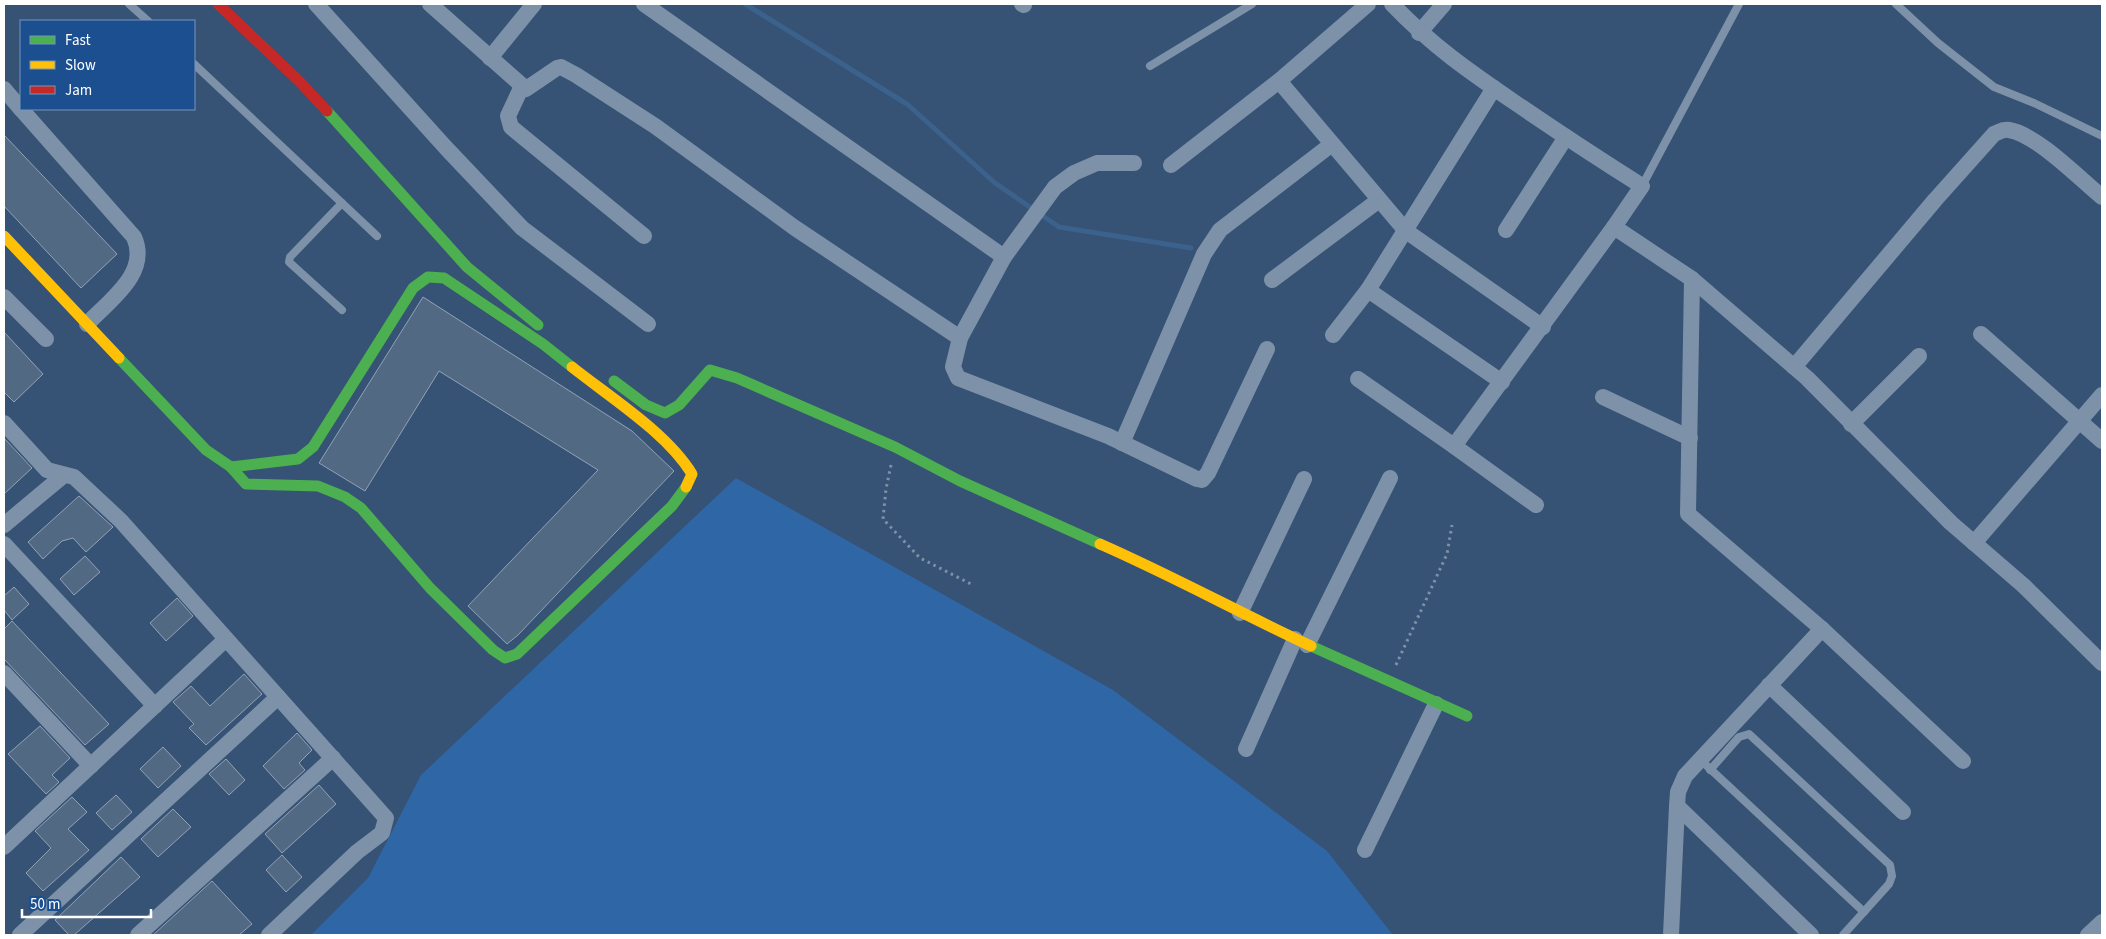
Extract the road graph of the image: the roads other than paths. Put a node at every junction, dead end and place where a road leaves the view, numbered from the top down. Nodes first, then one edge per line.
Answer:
1 (129, 4) edge
2 (218, 4) edge
3 (316, 4) edge
4 (430, 4) edge
5 (534, 4) edge
6 (644, 4) edge
7 (1252, 4) edge
8 (1368, 4) edge
9 (1392, 4) edge
10 (1444, 4) edge
11 (1739, 4) edge
12 (1896, 4) edge
13 (147, 20) edge
14 (1419, 33) junction
15 (490, 58) junction
16 (195, 65) edge
17 (1150, 66) dead end
18 (1279, 81) junction
19 (522, 86) junction
20 (1494, 88) junction
21 (4, 89) edge
22 (20, 108) edge
23 (22, 110) edge
24 (2102, 136) edge
25 (1566, 137) junction
26 (1332, 144) junction
27 (1134, 163) dead end
28 (1171, 165) dead end
29 (1642, 186) junction
30 (2102, 197) edge
31 (1379, 200) junction
32 (342, 203) junction
33 (1614, 227) junction
34 (1506, 230) dead end
35 (1406, 231) junction
36 (4, 236) edge
37 (377, 236) dead end
38 (644, 236) dead end
39 (1004, 257) junction
40 (1272, 280) dead end
41 (1692, 280) junction
42 (1368, 290) junction
43 (4, 297) edge
44 (342, 310) dead end
45 (86, 324) junction
46 (648, 324) dead end
47 (1543, 326) junction
48 (1333, 334) dead end
49 (1981, 334) dead end
50 (46, 338) dead end
51 (960, 338) junction
52 (559, 341) dead end
53 (1267, 349) dead end
54 (1919, 356) dead end
55 (1794, 367) junction
56 (606, 376) dead end
57 (1358, 379) dead end
58 (1502, 382) junction
59 (2102, 395) edge
60 (1603, 397) dead end
61 (2080, 423) junction
62 (4, 424) edge
63 (1851, 424) junction
64 (1690, 438) junction
65 (2102, 441) edge
66 (1122, 442) junction
67 (1454, 446) junction
68 (232, 467) junction
69 (64, 475) junction
70 (1390, 478) dead end
71 (1304, 479) dead end
72 (1536, 505) dead end
73 (4, 525) edge
74 (1974, 543) junction
75 (4, 544) edge
76 (1240, 613) junction
77 (1822, 629) junction
78 (226, 639) junction
79 (1301, 642) junction
80 (2102, 663) edge
81 (4, 673) edge
82 (1769, 686) junction
83 (278, 697) junction
84 (1436, 704) junction
85 (155, 706) junction
86 (1467, 716) dead end
87 (1730, 738) junction
88 (1246, 750) dead end
89 (333, 758) junction
90 (1963, 761) dead end
91 (1705, 765) junction
92 (91, 766) junction
93 (1677, 806) junction
94 (1903, 812) dead end
95 (6, 840) edge
96 (1365, 850) dead end
97 (1864, 912) junction
98 (2102, 922) edge
99 (1672, 929) edge
100 (20, 935) edge
101 (138, 935) edge
102 (268, 935) edge
103 (1685, 935) edge
104 (1811, 935) edge
105 (1843, 935) edge
106 (2088, 935) edge

1 - 13 lane
2 - 52 street
3 - 46 street
4 - 15 street
5 - 15 street
6 - 39 street
7 - 17 lane
8 - 18 street
9 - 14 street
10 - 14 street
11 - 29 lane
12 - 24 lane
14 - 20 street
15 - 19 street
16 - 32 lane
18 - 26 street
18 - 28 street
19 - 38 street
19 - 51 street
20 - 25 street
20 - 35 street
21 - 22 street
23 - 45 street
25 - 29 street
25 - 34 street
26 - 31 street
26 - 66 street
27 - 39 street
29 - 33 street
30 - 55 street
31 - 35 street
31 - 40 street
32 - 37 lane
32 - 44 lane
33 - 41 street
33 - 47 street
35 - 42 street
35 - 47 street
36 - 45 street
39 - 51 street
41 - 55 street
41 - 64 street
42 - 48 street
42 - 58 street
43 - 50 street
45 - 68 street
47 - 58 street
49 - 61 street
51 - 66 street
53 - 66 street
54 - 63 street
55 - 63 street
56 - 76 street
57 - 67 street
58 - 67 street
59 - 61 street
60 - 64 street
61 - 65 street
61 - 74 street
62 - 69 street
63 - 74 street
64 - 77 street
67 - 72 street
68 - 68 street
69 - 73 street
69 - 78 street
70 - 79 street
71 - 76 street
74 - 80 street
75 - 85 street
76 - 79 street
77 - 82 street
77 - 90 street
78 - 83 street
78 - 85 street
79 - 84 street
79 - 88 street
81 - 92 street
82 - 87 street
82 - 94 street
83 - 89 street
83 - 100 street
84 - 86 street
84 - 96 street
85 - 92 street
87 - 91 street
87 - 97 lane
89 - 101 street
89 - 102 street
91 - 93 street
91 - 97 lane
92 - 95 street
93 - 99 street
93 - 104 street
97 - 105 lane
98 - 106 street
99 - 103 street

